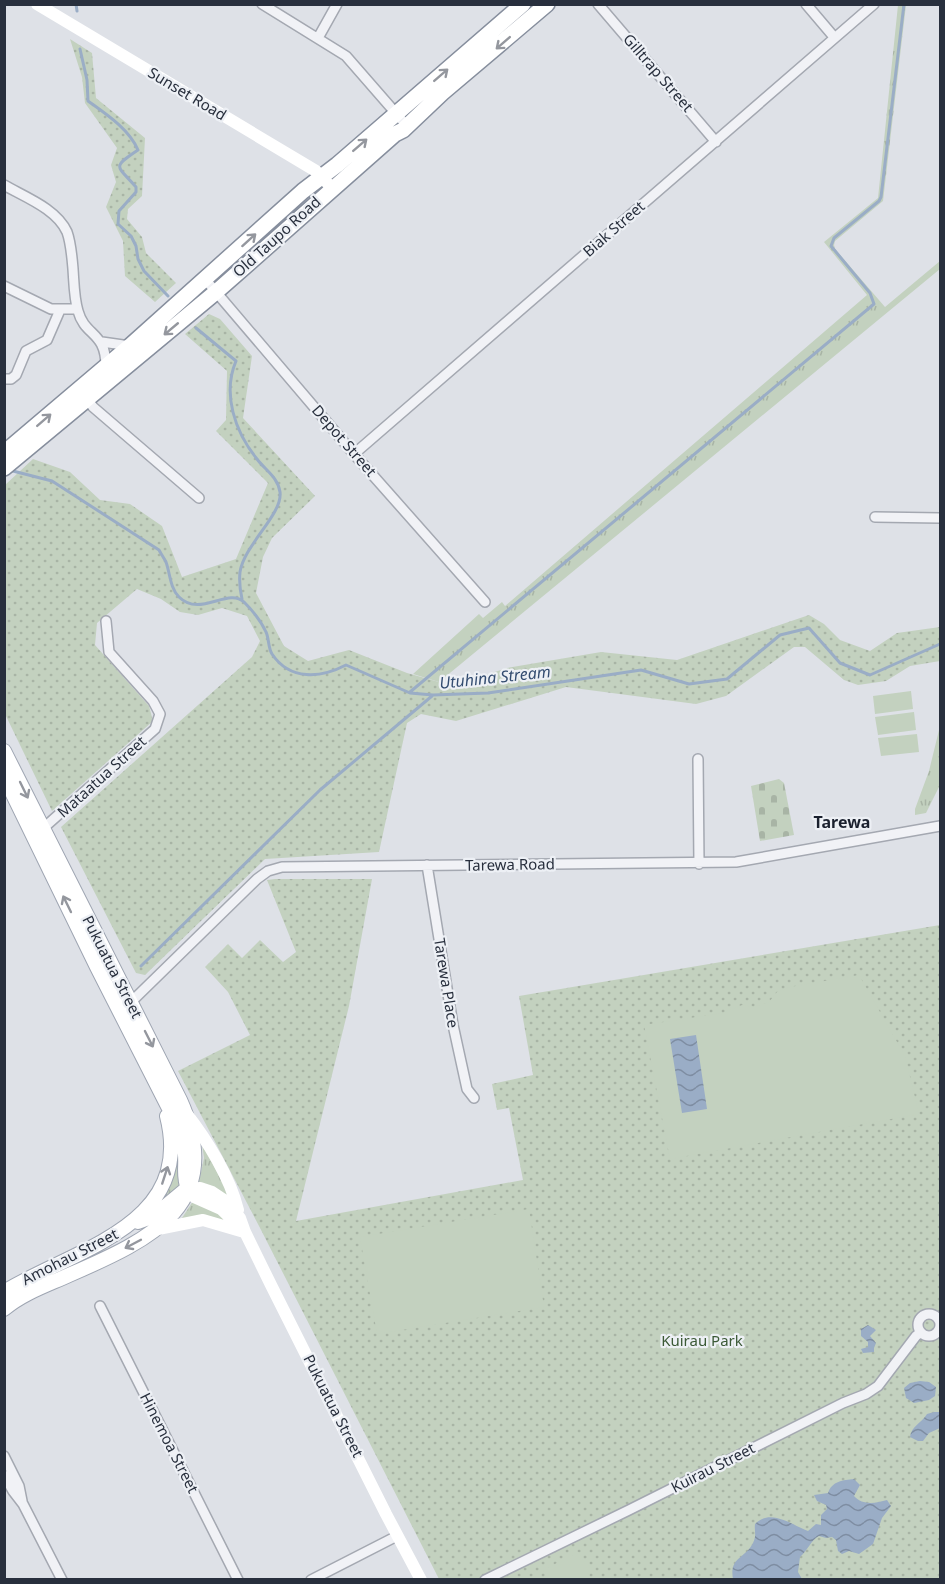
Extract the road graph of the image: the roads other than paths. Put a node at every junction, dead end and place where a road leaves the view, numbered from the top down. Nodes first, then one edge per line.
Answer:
1 (37, 4) edge
2 (262, 4) edge
3 (337, 4) edge
4 (523, 4) edge
5 (547, 4) edge
6 (598, 4) edge
7 (806, 4) edge
8 (873, 4) edge
9 (318, 38) junction
10 (834, 38) junction
11 (397, 113) junction
12 (407, 126) junction
13 (716, 142) junction
14 (327, 182) junction
15 (4, 184) edge
16 (205, 279) junction
17 (4, 286) edge
18 (216, 292) junction
19 (77, 309) junction
20 (60, 310) junction
21 (102, 342) junction
22 (130, 346) junction
23 (106, 367) junction
24 (4, 379) edge
25 (84, 394) junction
26 (10, 454) edge
27 (354, 454) junction
28 (4, 468) edge
29 (199, 498) dead end
30 (875, 517) dead end
31 (940, 518) edge
32 (485, 602) dead end
33 (106, 621) dead end
34 (4, 751) edge
35 (698, 759) dead end
36 (4, 776) edge
37 (940, 826) edge
38 (39, 832) junction
39 (699, 864) junction
40 (428, 866) junction
41 (126, 1008) junction
42 (159, 1089) junction
43 (474, 1098) dead end
44 (185, 1112) junction
45 (188, 1189) junction
46 (240, 1218) junction
47 (133, 1223) junction
48 (158, 1229) junction
49 (245, 1232) junction
50 (4, 1292) edge
51 (100, 1306) dead end
52 (4, 1310) edge
53 (939, 1317) edge
54 (921, 1332) junction
55 (4, 1456) edge
56 (4, 1475) edge
57 (9, 1488) edge
58 (23, 1504) junction
59 (397, 1536) junction
60 (62, 1580) edge
61 (237, 1580) edge
62 (311, 1580) edge
63 (421, 1580) edge
64 (485, 1580) edge

1 - 14 main road, Sunset Road
2 - 9 street
3 - 9 street
11 -> 4 highway, Old Taupo Road
5 -> 12 highway, Old Taupo Road
6 - 13 street, Gilltrap Street
7 - 10 street
8 - 10 street, Biak Street
9 - 11 street
10 - 13 street, Biak Street
11 - 12 street
14 -> 11 highway, Old Taupo Road
12 - 14 highway, Old Taupo Road
13 - 27 street, Biak Street
16 -> 14 highway, Old Taupo Road
14 - 18 highway, Old Taupo Road
15 - 19 street
16 - 18 street, Depot Street
16 - 22 highway, Old Taupo Road
17 - 20 street
18 -> 25 highway, Old Taupo Road
18 - 27 street, Depot Street
19 - 20 street
19 - 21 street
20 - 24 street
21 - 22 street
21 - 23 street
22 - 23 highway, Old Taupo Road
23 - 25 highway, Old Taupo Road
25 - 26 highway, Old Taupo Road
25 - 29 street
26 - 28 highway, Old Taupo Road
27 - 32 street, Depot Street
30 - 31 street
33 - 38 street, Mataatua Street
34 -> 38 main road, Pukuatua Street
35 - 39 street
36 - 38 main road, Pukuatua Street
37 - 39 street, Tarewa Road
38 - 41 main road, Pukuatua Street
39 - 40 street, Tarewa Road
40 - 41 street, Tarewa Road
40 - 43 street, Tarewa Place
41 - 42 main road, Pukuatua Street
41 -> 44 main road, Pukuatua Street
42 - 45 main road
47 -> 42 main road, Amohau Street
44 - 45 main road, Pukuatua Street
44 - 46 main road
45 - 46 main road, Pukuatua Street
45 - 47 main road
45 - 48 main road, Amohau Street
45 - 49 main road, Pukuatua Street
46 - 49 main road, Pukuatua Street
47 - 50 main road, Amohau Street
48 - 49 main road
48 -> 52 main road, Amohau Street
49 - 59 main road, Pukuatua Street
51 - 61 street, Hinemoa Street
53 - 54 street
53 - 54 street
54 - 64 street, Kuirau Street
55 - 58 street
56 - 57 street
57 - 58 street
58 - 60 street
59 - 62 street
59 - 63 main road, Pukuatua Street

